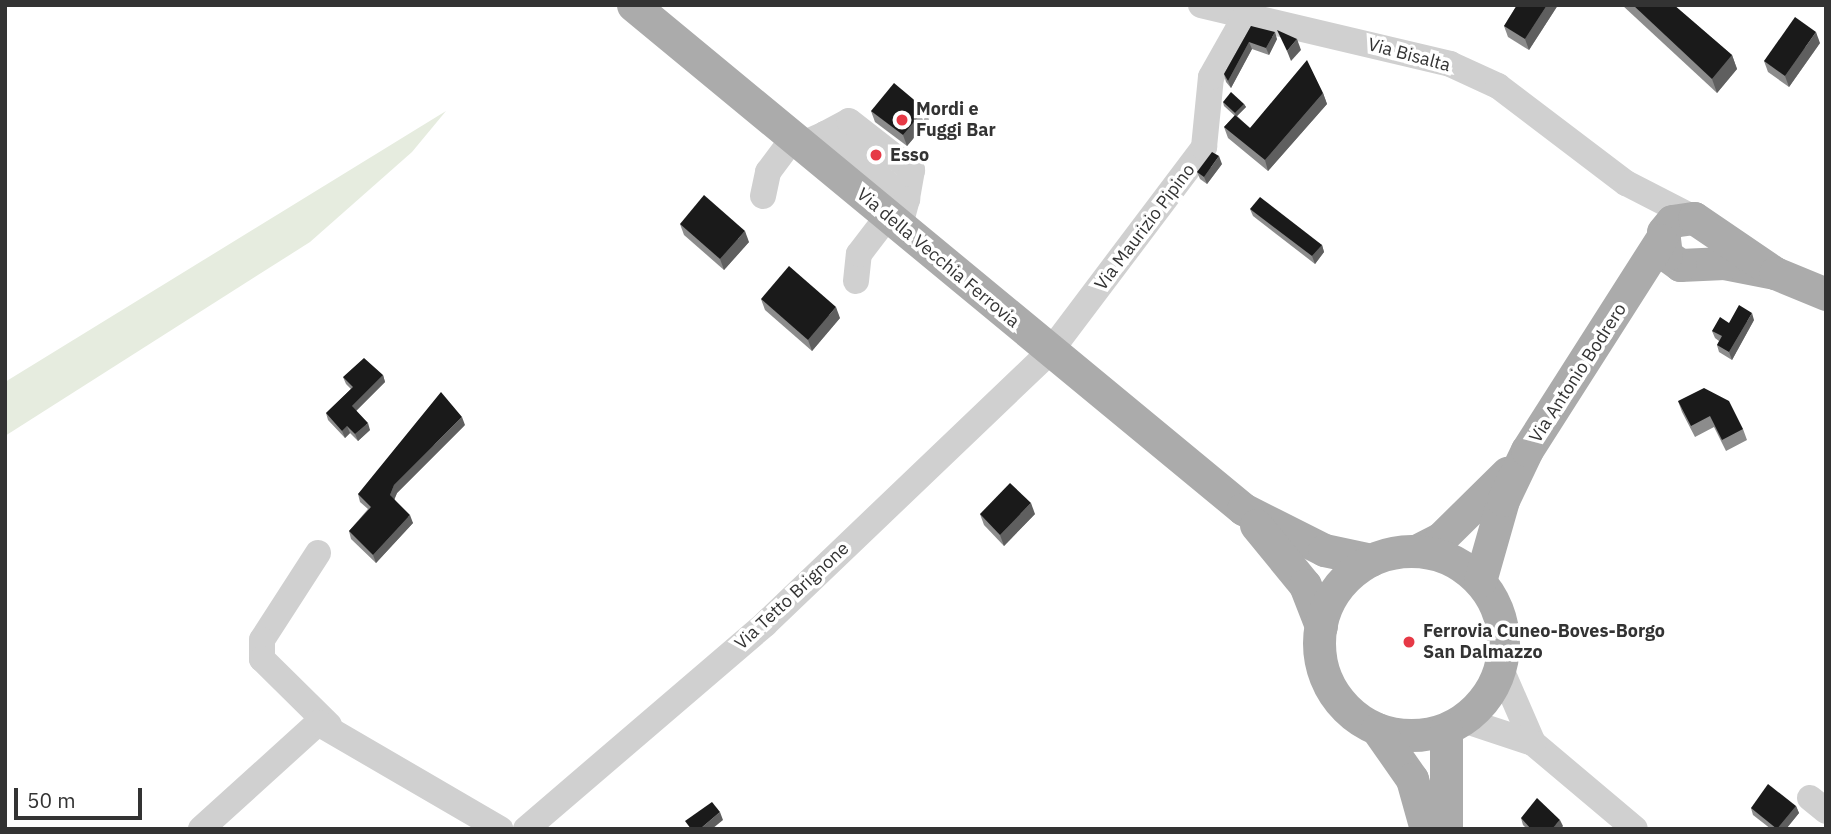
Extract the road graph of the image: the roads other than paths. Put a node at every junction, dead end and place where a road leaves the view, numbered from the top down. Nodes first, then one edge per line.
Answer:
1 (633, 5) edge
2 (1201, 5) edge
3 (1246, 15) junction
4 (808, 138) junction
5 (1626, 183) junction
6 (763, 196) dead end
7 (898, 213) junction
8 (1700, 223) junction
9 (1662, 236) junction
10 (1692, 264) junction
11 (1775, 273) junction
12 (856, 281) dead end
13 (1826, 294) edge
14 (1628, 296) junction
15 (1049, 353) junction
16 (1527, 450) junction
17 (1243, 509) junction
18 (1416, 551) junction
19 (318, 553) dead end
20 (1371, 560) junction
21 (1480, 582) junction
22 (1321, 626) junction
23 (1500, 667) junction
24 (330, 725) junction
25 (1454, 725) junction
26 (1377, 729) junction
27 (1534, 743) junction
28 (201, 829) edge
29 (500, 829) edge
30 (526, 829) edge
31 (1426, 829) edge
32 (1446, 829) edge
33 (1635, 829) edge

1 - 4 main road, Via della Vecchia Ferrovia
2 - 3 street, Via Bisalta
3 - 5 street, Via Bisalta
3 - 15 street, Via Maurizio Pipino
4 - 6 street
4 - 7 main road, Via della Vecchia Ferrovia
4 - 7 street
5 - 8 street, Via Bisalta
5 - 9 street, Via Bisalta
7 - 12 street
7 - 15 main road, Via della Vecchia Ferrovia
8 - 9 main road
8 - 10 main road
8 - 11 main road, Via Bisalta
9 - 10 main road, Via Bisalta
9 - 14 main road, Via Antonio Bodrero
10 - 11 main road, Via Bisalta
10 - 14 main road, Via Antonio Bodrero
11 - 13 main road, Via Bisalta
14 - 16 main road, Via Antonio Bodrero
15 - 17 main road, Via della Vecchia Ferrovia
15 - 30 street, Via Tetto Brignone
16 - 18 main road, Via Antonio Bodrero
16 - 21 main road, Via Antonio Bodrero
17 - 20 main road, Via della Vecchia Ferrovia
17 - 22 main road, Via della Vecchia Ferrovia
18 - 20 main road
18 - 21 main road
19 - 24 street
20 - 22 main road
21 - 23 main road
22 - 26 main road
23 - 25 main road
23 - 27 street
24 - 28 street
24 - 29 street
25 - 26 main road
25 - 27 street
25 - 32 main road
26 - 31 main road
27 - 33 street

